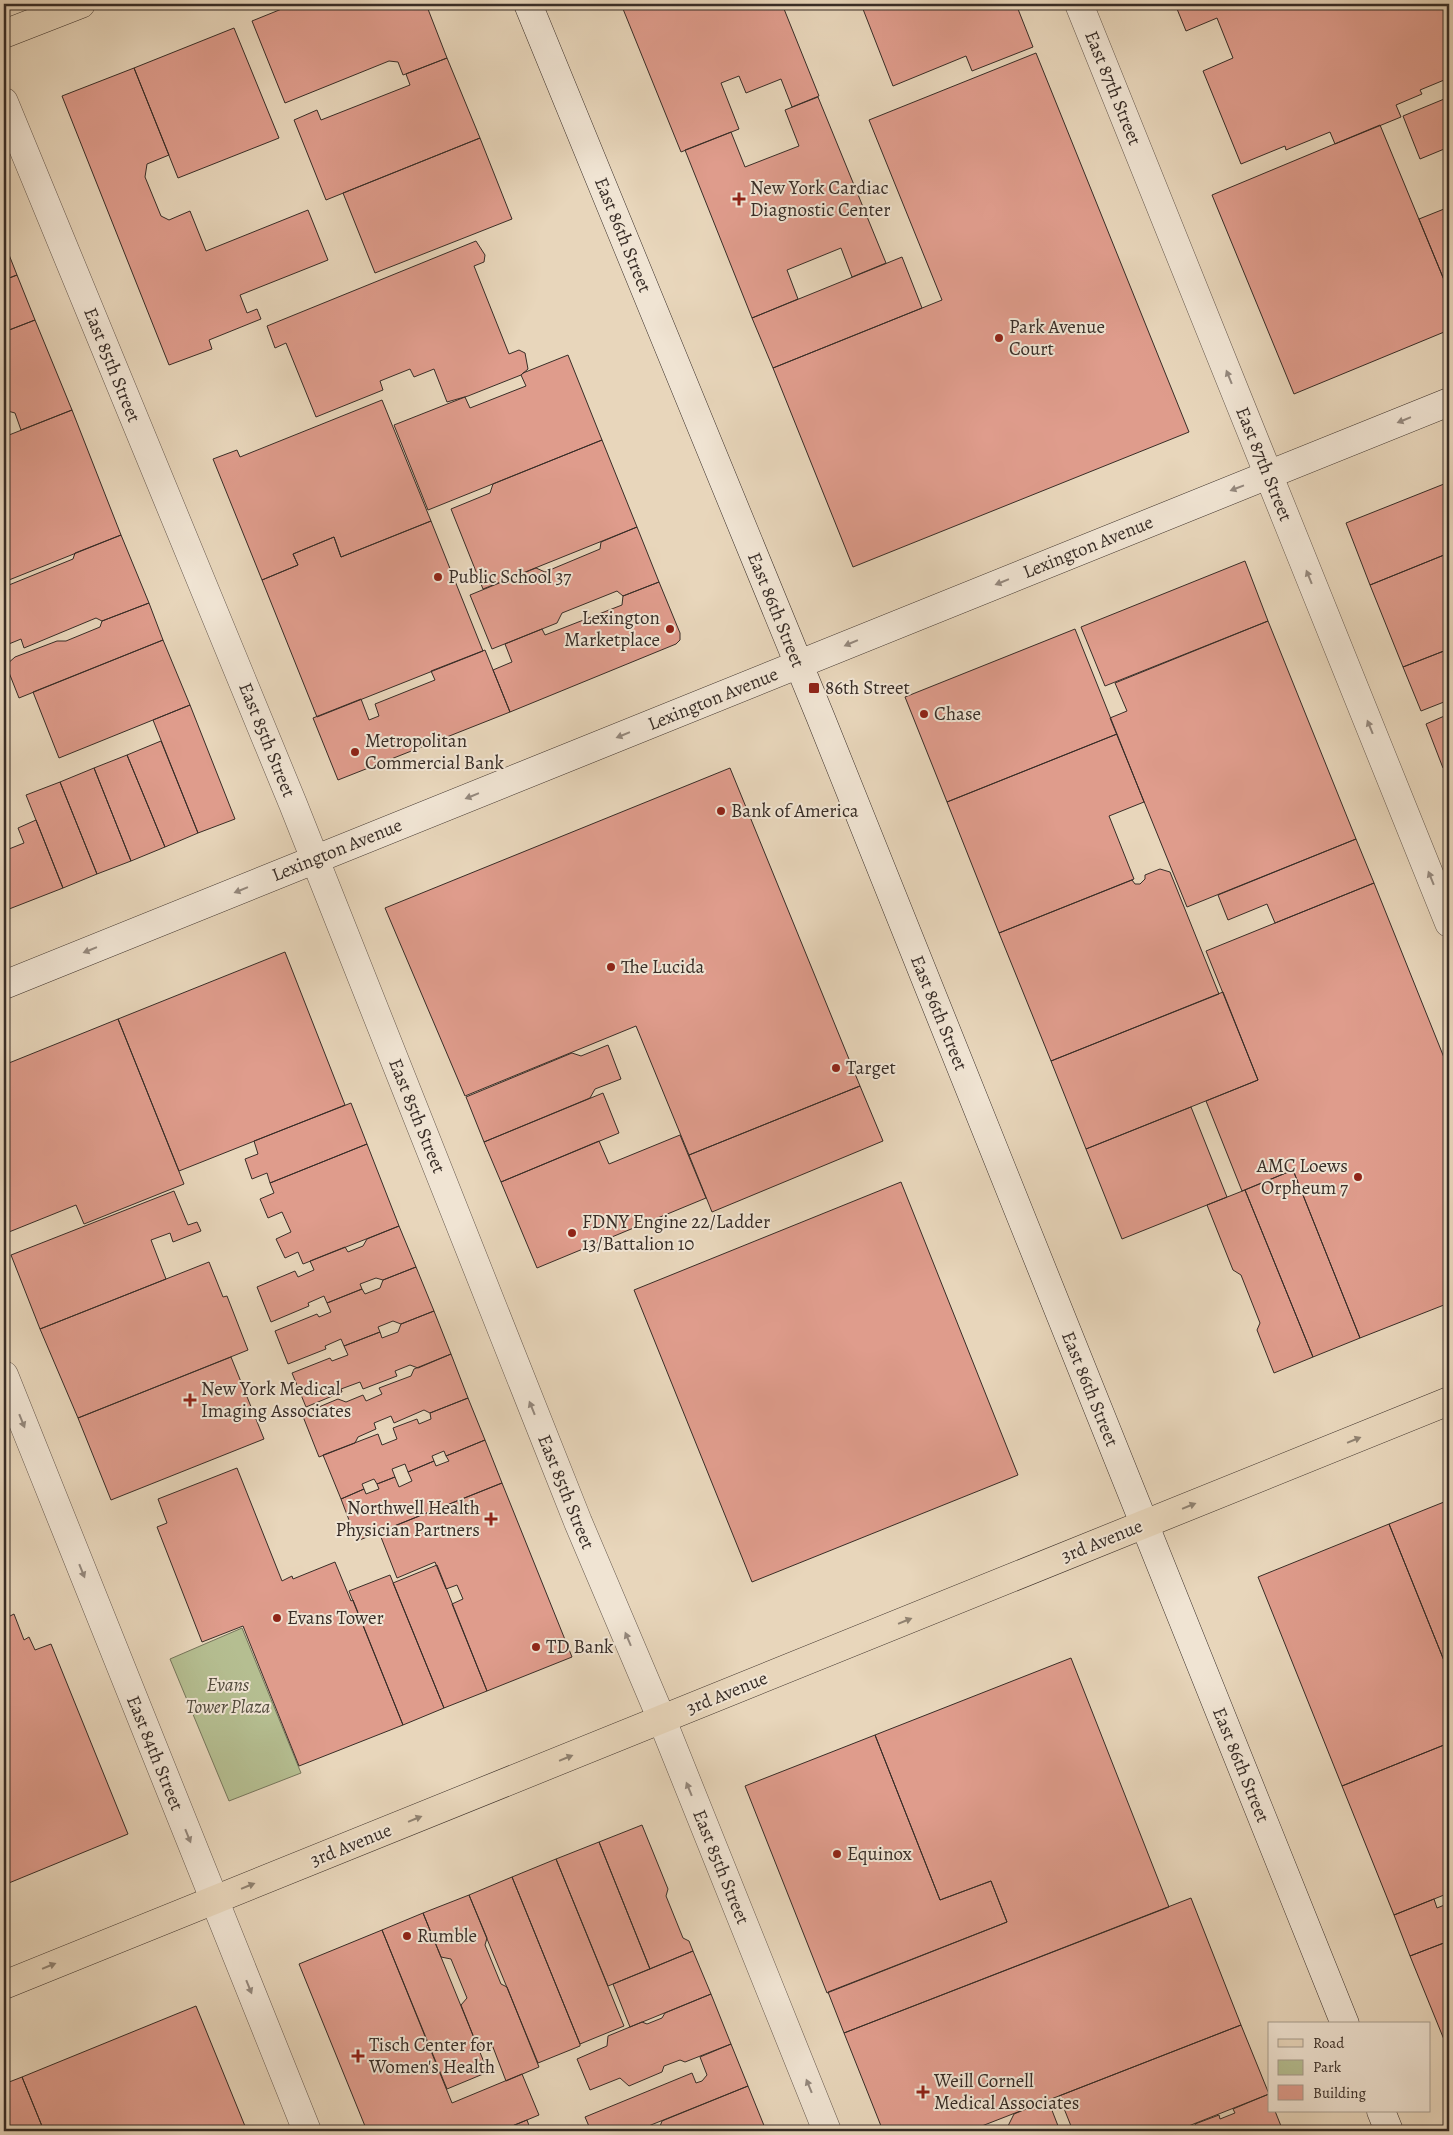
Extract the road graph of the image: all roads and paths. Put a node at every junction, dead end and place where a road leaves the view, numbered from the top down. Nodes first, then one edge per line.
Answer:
1 (81, 4) edge
2 (528, 4) edge
3 (1079, 4) edge
4 (4, 34) edge
5 (4, 102) edge
6 (1449, 402) edge
7 (1269, 476) junction
8 (798, 665) junction
9 (315, 860) junction
10 (1449, 923) edge
11 (4, 985) edge
12 (4, 1375) edge
13 (1449, 1401) edge
14 (1144, 1524) junction
15 (662, 1720) junction
16 (214, 1900) junction
17 (4, 1985) edge
18 (1344, 2022) edge
19 (1380, 2112) edge
20 (307, 2131) edge
21 (827, 2131) edge
22 (1389, 2131) edge

1 - 4 main road
2 - 8 street, East 86th Street
7 -> 3 street, East 87th Street
5 - 9 street, East 85th Street
6 -> 7 street, Lexington Avenue
7 -> 8 street, Lexington Avenue
10 -> 7 street, East 87th Street
8 -> 9 street, Lexington Avenue
8 - 14 street, East 86th Street
9 -> 11 street, Lexington Avenue
15 -> 9 street, East 85th Street
12 -> 16 street, East 84th Street
14 -> 13 main road, 3rd Avenue
15 -> 14 main road, 3rd Avenue
14 - 18 street, East 86th Street
16 -> 15 main road, 3rd Avenue
21 -> 15 street, East 85th Street
17 -> 16 main road, 3rd Avenue
16 -> 20 street, East 84th Street
19 - 22 street

